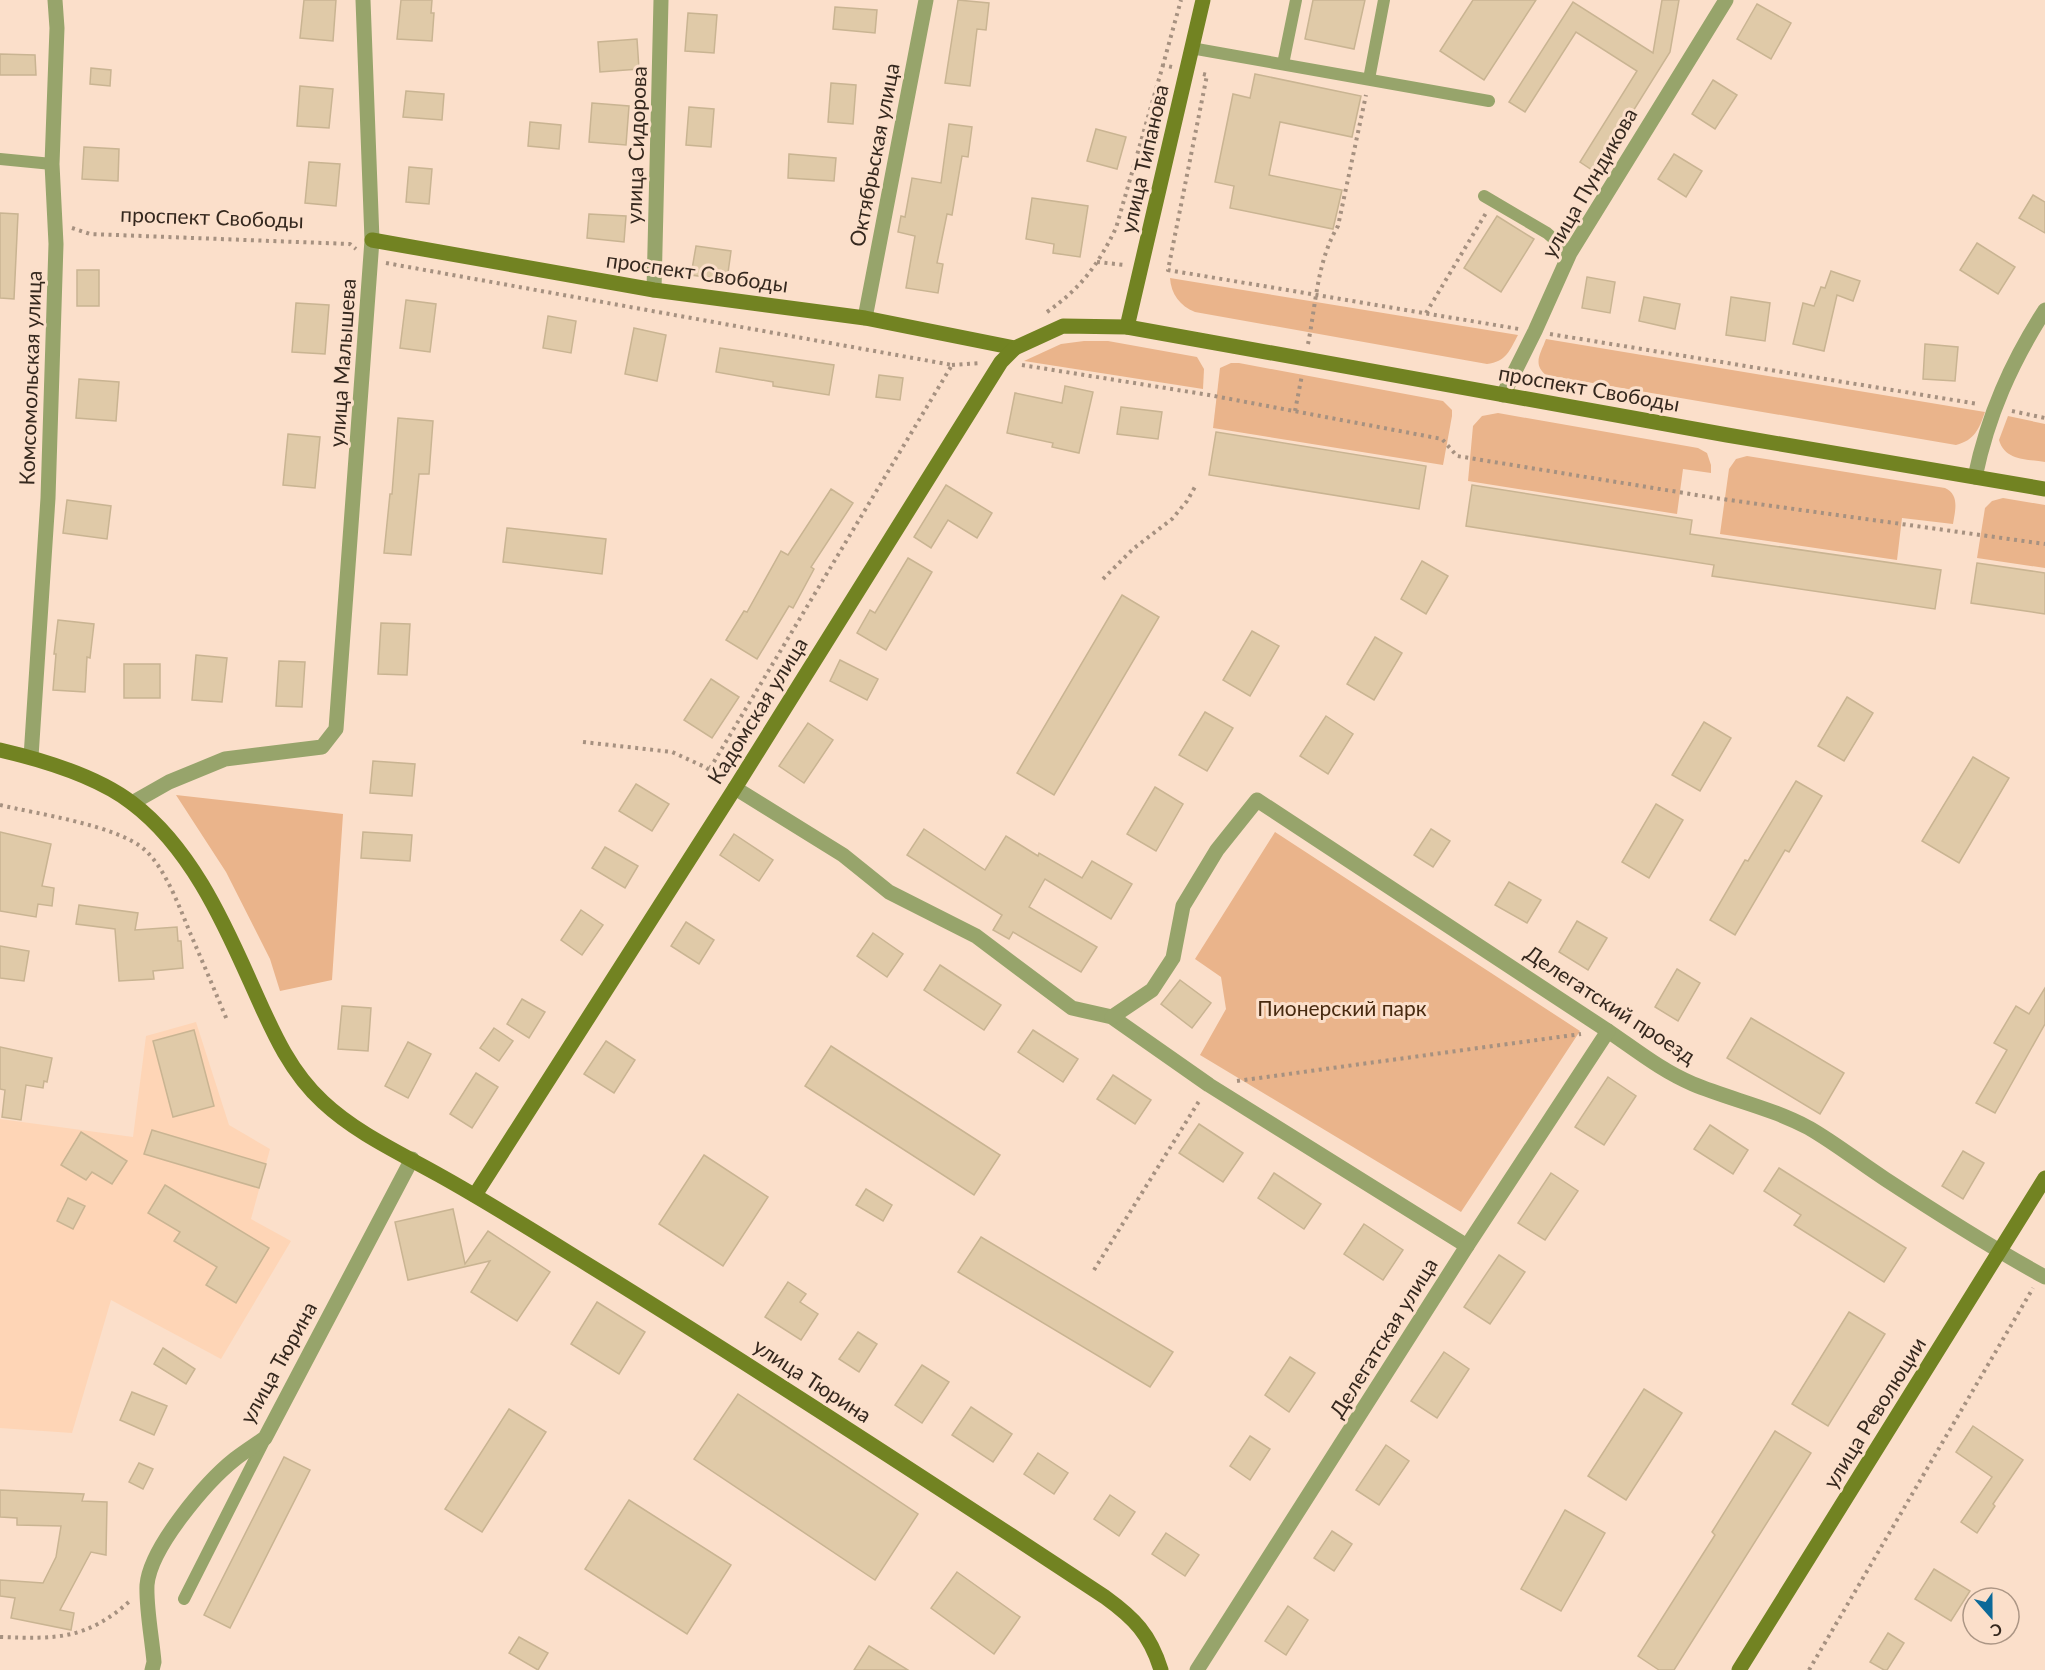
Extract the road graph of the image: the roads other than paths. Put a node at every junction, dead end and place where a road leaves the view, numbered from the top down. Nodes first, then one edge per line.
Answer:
1 (55, 0) edge
2 (363, 0) edge
3 (662, 0) edge
4 (926, 0) edge
5 (1203, 0) edge
6 (1296, 0) edge
7 (1384, 0) edge
8 (1726, 0) edge
9 (1191, 48) junction
10 (1283, 64) junction
11 (1369, 79) junction
12 (1489, 101) dead end
13 (0, 159) edge
14 (52, 164) junction
15 (1488, 198) road end
16 (372, 240) junction
17 (1570, 253) junction
18 (654, 290) junction
19 (2045, 310) edge
20 (866, 318) junction
21 (1127, 327) junction
22 (1015, 348) junction
23 (1503, 395) junction
24 (1975, 477) junction
25 (2045, 489) edge
26 (0, 750) edge
27 (31, 757) junction
28 (735, 788) junction
29 (132, 803) junction
30 (1112, 1017) junction
31 (1608, 1030) junction
32 (412, 1159) junction
33 (2045, 1178) edge
34 (475, 1195) junction
35 (1467, 1246) junction
36 (2001, 1251) junction
37 (2043, 1276) edge
38 (265, 1438) junction
39 (184, 1599) dead end
40 (152, 1670) edge
41 (1161, 1670) edge
42 (1197, 1670) edge
43 (1739, 1670) edge

1 - 14 street, Комсомольская улица
2 - 16 street, улица Малышева
3 - 18 street, улица Сидорова
4 - 20 street, Октябрьская улица
5 - 9 street, улица Типанова
6 - 10 lane
7 - 11 lane
8 - 17 street, улица Пундикова
9 - 10 lane
9 - 21 street, улица Типанова
10 - 11 lane
11 - 12 lane
13 - 14 lane
14 - 27 street, Комсомольская улица
15 - 17 lane
16 - 18 street, проспект Свободы
16 - 29 street, улица Малышева
17 - 23 street, улица Пундикова
18 - 20 street, проспект Свободы
19 - 24 street
20 - 22 street, проспект Свободы
21 - 22 street, Кадомская улица
21 - 23 street, проспект Свободы
22 - 28 street, Кадомская улица
23 - 24 street, проспект Свободы
24 - 25 street, проспект Свободы
26 - 27 street, улица Тюрина
27 - 29 street, улица Тюрина
28 - 30 street
28 - 34 street, Кадомская улица
29 - 32 street, улица Тюрина
30 - 31 street, Делегатский проезд
30 - 35 street
31 - 35 street, Делегатская улица
31 - 36 street, Делегатский проезд
32 - 34 street, улица Тюрина
32 - 38 street, улица Тюрина
33 - 36 street, улица Революции
34 - 41 street, улица Тюрина
35 - 42 street, Делегатская улица
36 - 37 street, Делегатский проезд
36 - 43 street, улица Революции
38 - 39 lane
38 - 40 street, улица Тюрина

